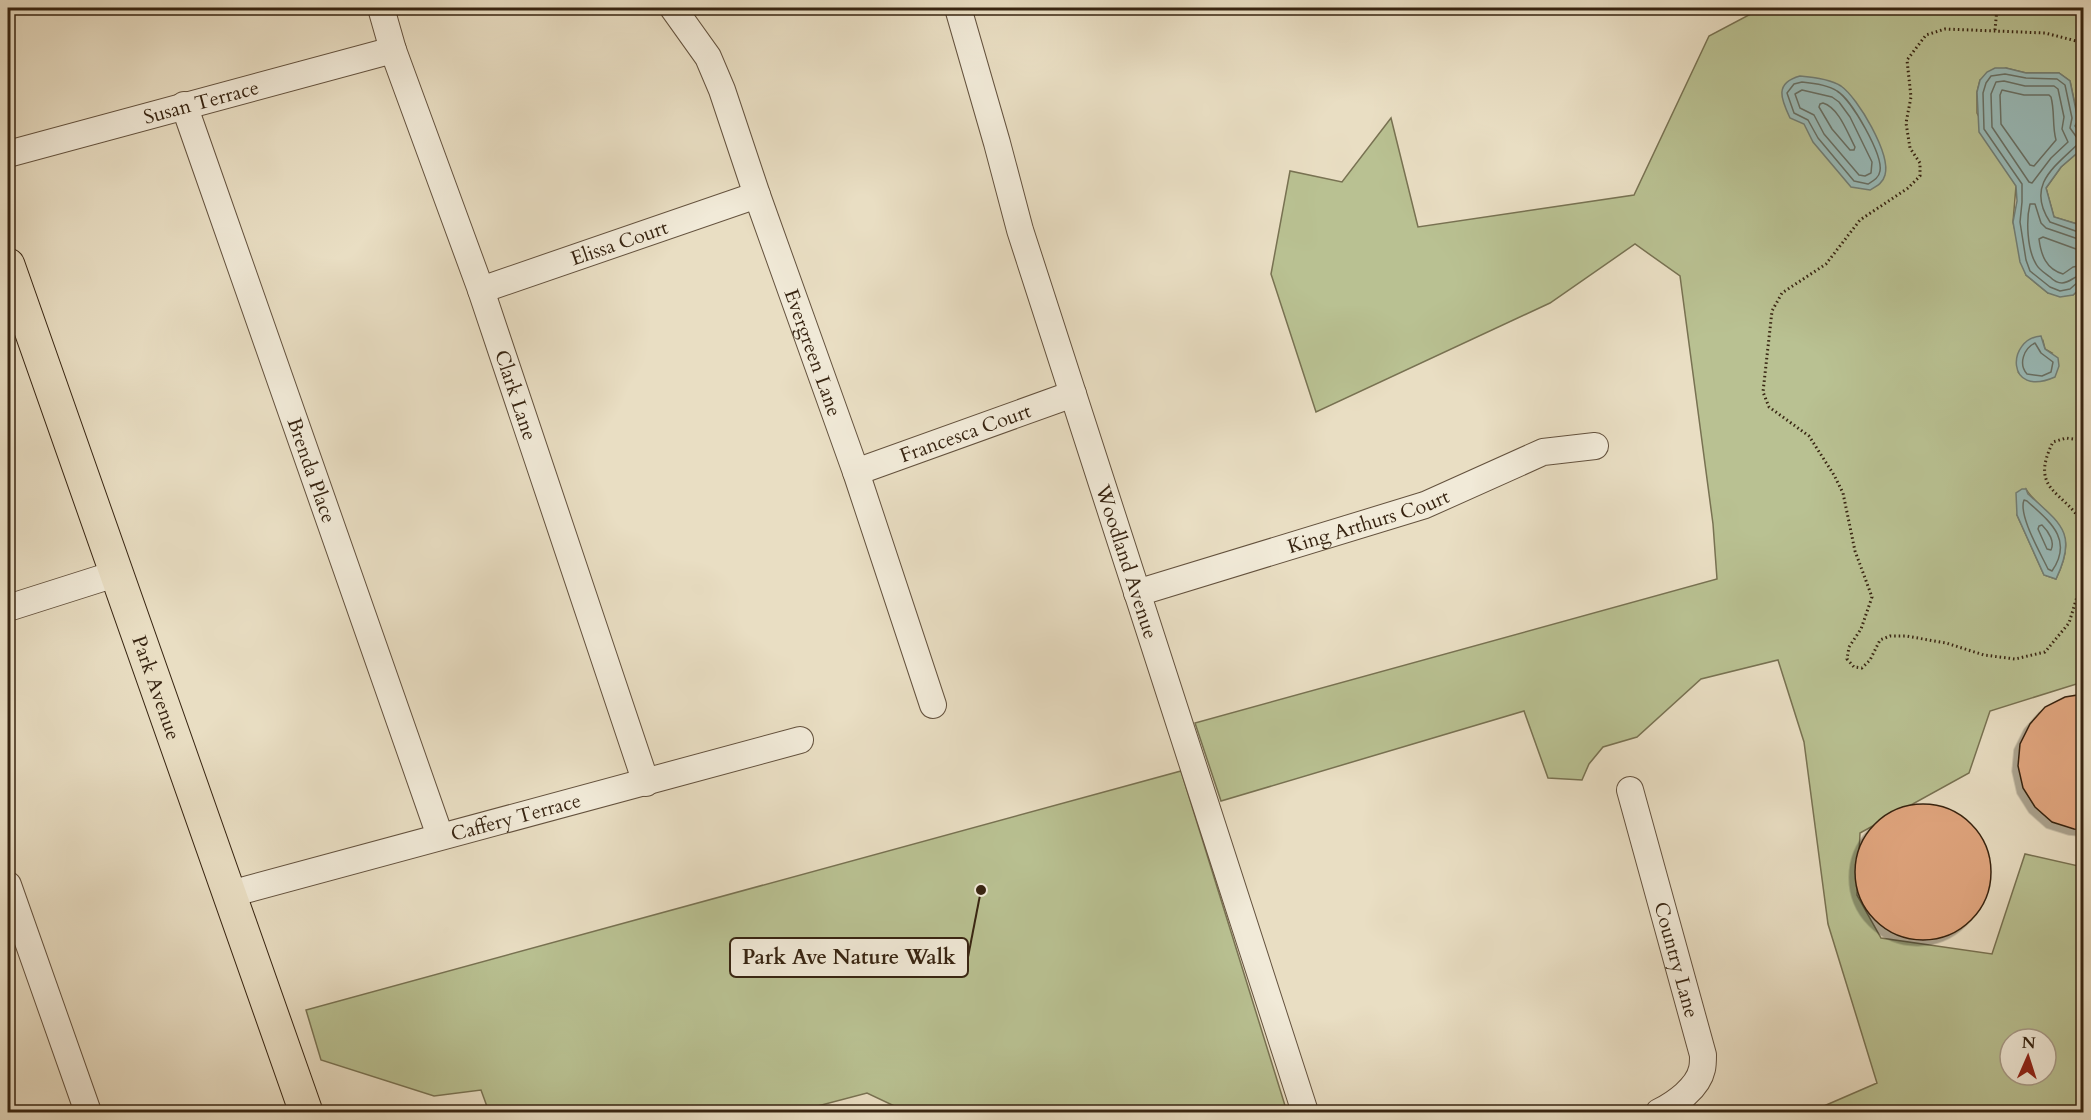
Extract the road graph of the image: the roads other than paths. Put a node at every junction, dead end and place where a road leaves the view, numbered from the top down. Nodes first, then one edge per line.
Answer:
1 (381, 8) edge
2 (673, 8) edge
3 (958, 8) edge
4 (393, 50) junction
5 (184, 105) junction
6 (8, 154) edge
7 (757, 195) junction
8 (8, 265) edge
9 (481, 290) junction
10 (1073, 394) junction
11 (1595, 446) dead end
12 (856, 472) junction
13 (115, 574) junction
14 (1137, 593) junction
15 (8, 608) edge
16 (933, 705) dead end
17 (800, 740) dead end
18 (646, 783) junction
19 (1630, 790) dead end
20 (440, 836) junction
21 (8, 885) edge
22 (230, 894) junction
23 (88, 1113) edge
24 (306, 1113) edge
25 (1305, 1113) edge
26 (1659, 1113) edge

1 - 4 street, Clark Lane
2 - 7 street, Evergreen Lane
3 - 10 street, Woodland Avenue
4 - 5 street, Susan Terrace
4 - 9 street, Clark Lane
5 - 6 street, Susan Terrace
5 - 20 street, Brenda Place
7 - 9 street, Elissa Court
7 - 12 street, Evergreen Lane
8 - 13 main road, Park Avenue
9 - 18 street, Clark Lane
10 - 12 street, Francesca Court
10 - 14 street, Woodland Avenue
11 - 14 street, King Arthurs Court
12 - 16 street, Evergreen Lane
13 - 15 street
13 - 22 main road, Park Avenue
14 - 25 street, Woodland Avenue
17 - 18 street, Caffery Terrace
18 - 20 street, Caffery Terrace
19 - 26 street, Country Lane
20 - 22 street, Caffery Terrace
21 - 23 street
22 - 24 main road, Park Avenue

